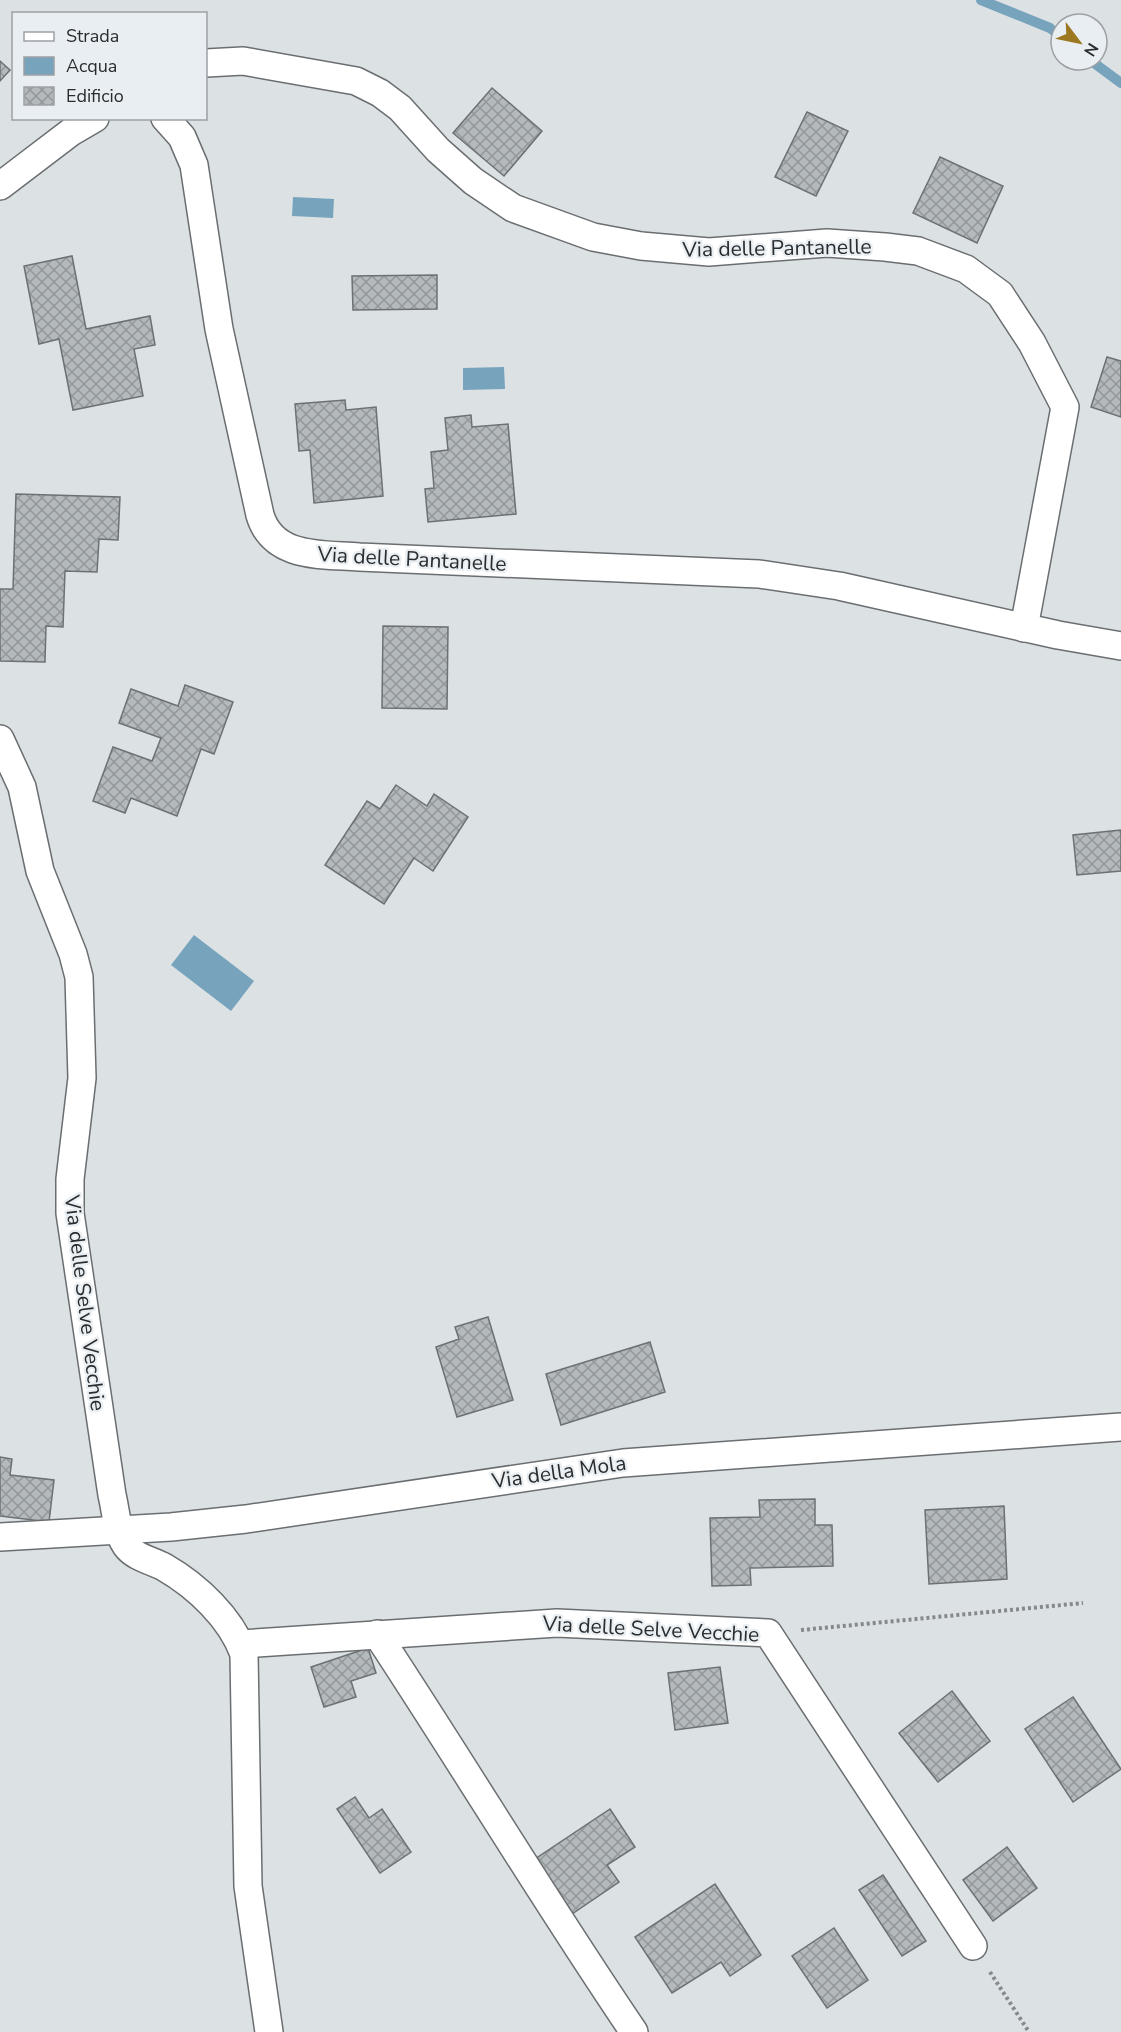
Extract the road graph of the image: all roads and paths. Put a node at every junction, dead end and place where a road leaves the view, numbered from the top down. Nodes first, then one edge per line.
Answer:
1 (207, 63) edge
2 (92, 120) edge
3 (167, 120) edge
4 (0, 186) edge
5 (1024, 628) junction
6 (1121, 646) edge
7 (0, 739) edge
8 (1121, 1426) edge
9 (120, 1529) junction
10 (0, 1537) edge
11 (1083, 1603) dead end
12 (768, 1633) junction
13 (377, 1634) junction
14 (241, 1644) junction
15 (973, 1946) joint
16 (269, 2032) edge
17 (634, 2032) edge
18 (1029, 2032) edge

1 - 5 street, Via delle Pantanelle
2 - 4 street
3 - 5 street, Via delle Pantanelle
5 - 6 street, Via delle Pantanelle
7 - 9 street, Via delle Selve Vecchie
8 - 9 street, Via della Mola
9 - 10 street, Via della Mola
9 - 14 street, Via delle Selve Vecchie
11 - 12 path
12 - 13 street, Via delle Selve Vecchie
12 - 15 street, Via delle Selve Vecchie
13 - 14 street, Via delle Selve Vecchie
13 - 17 street
14 - 16 street, Via delle Selve Vecchie
15 - 18 path

